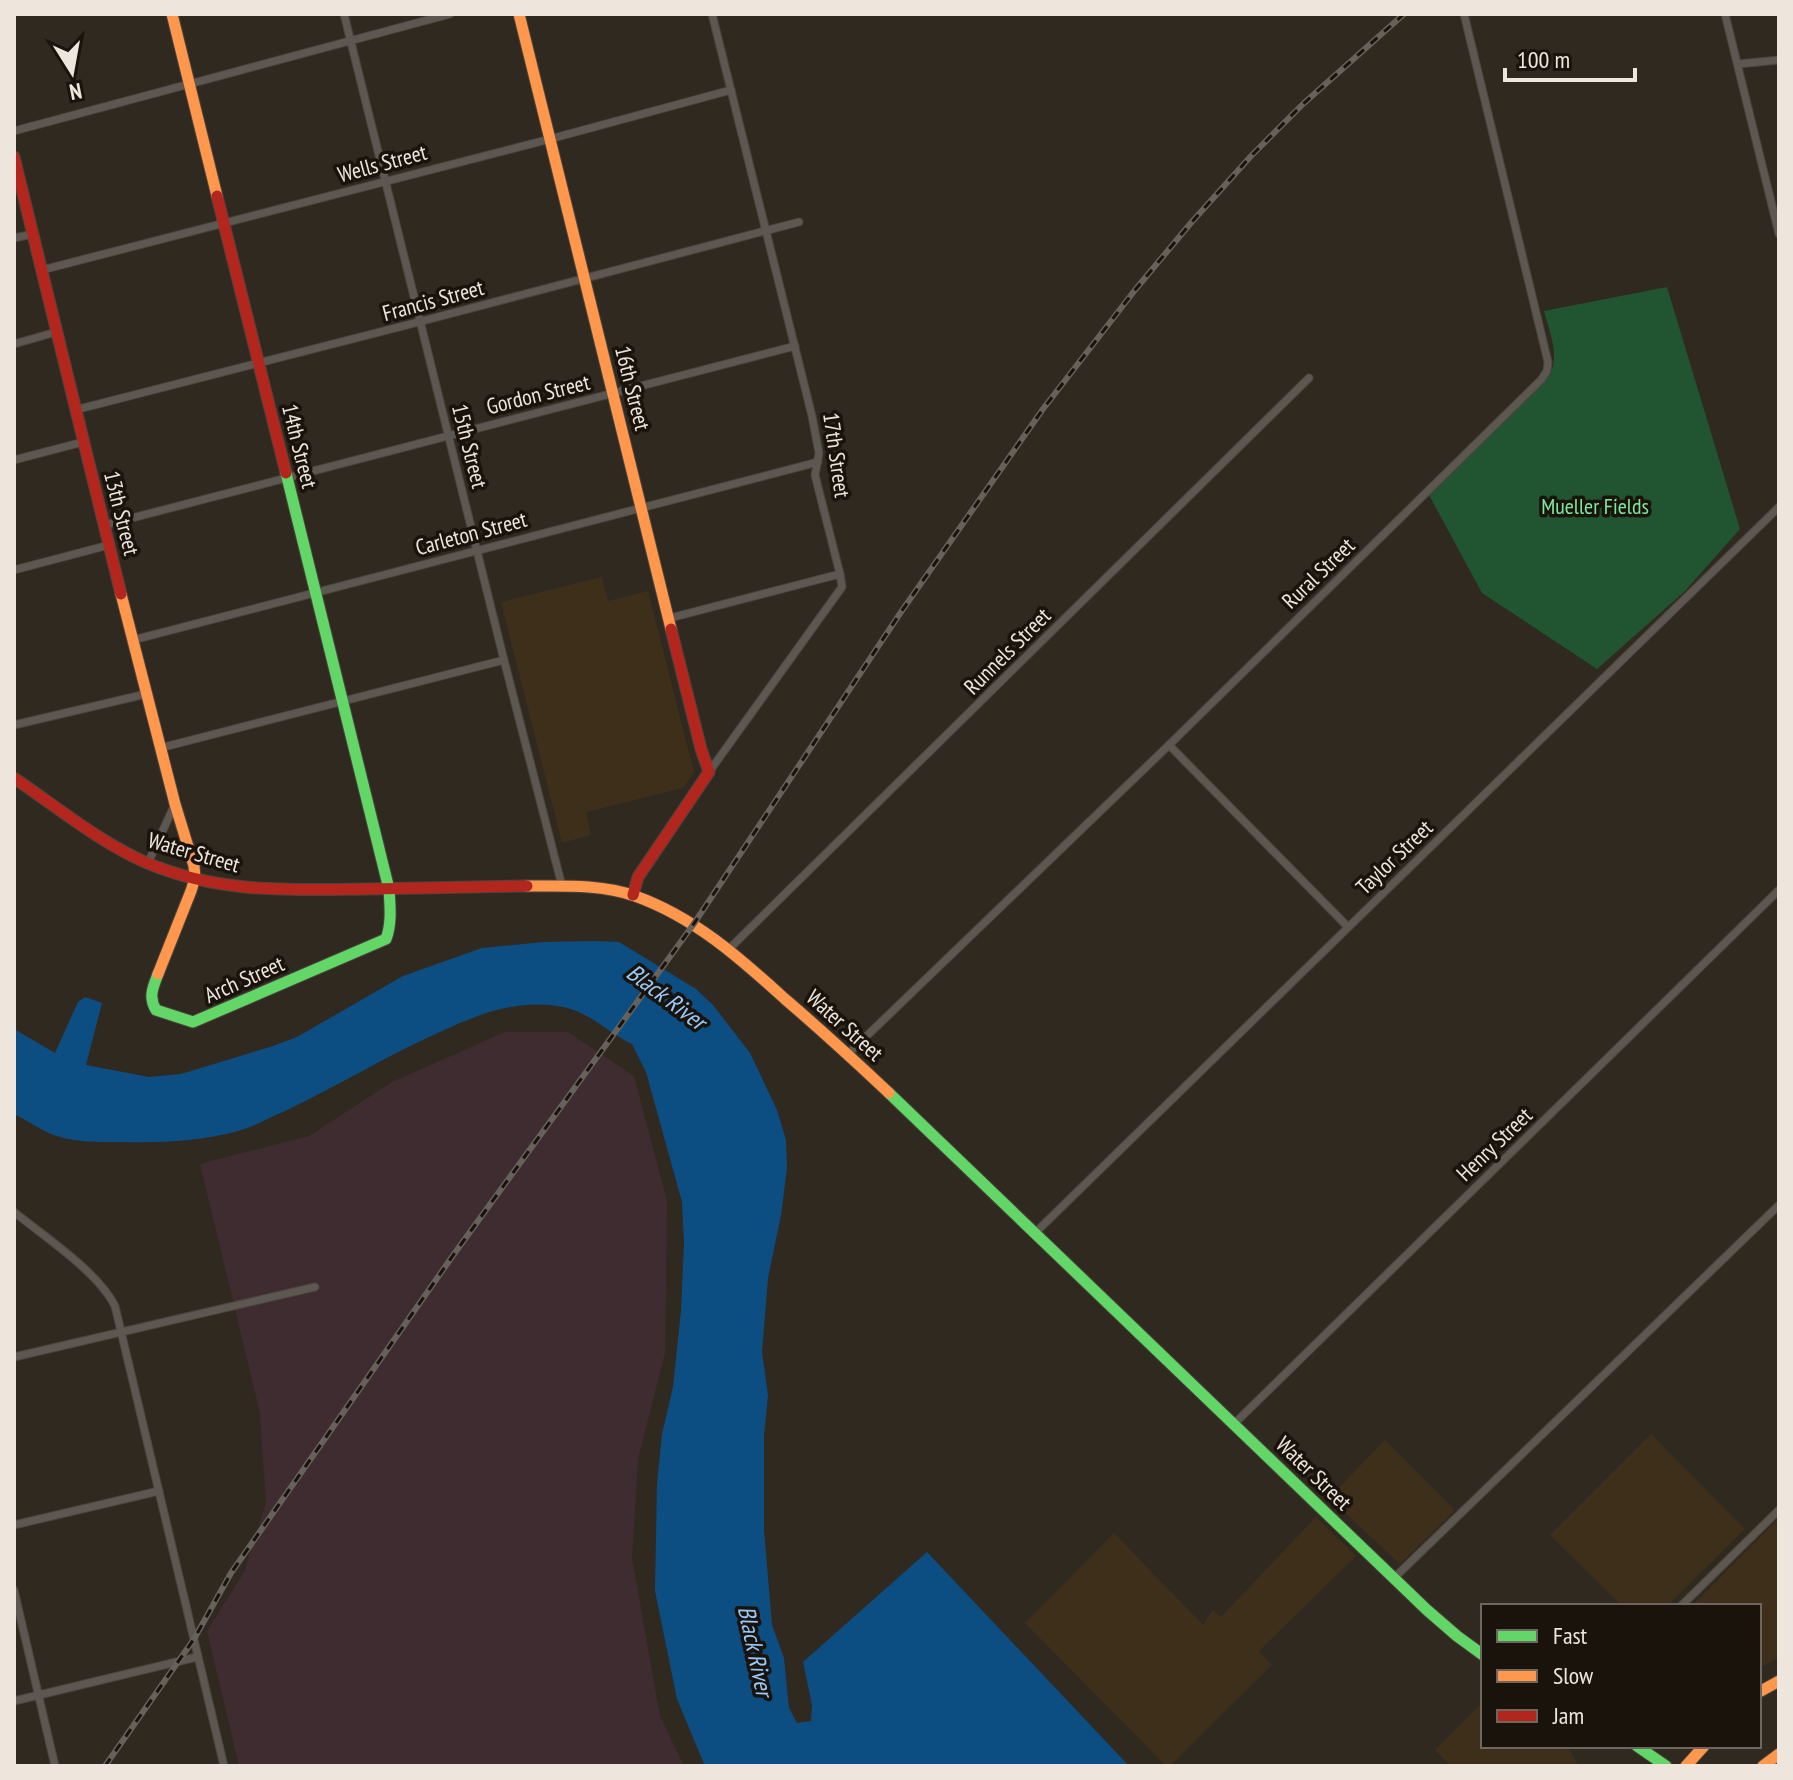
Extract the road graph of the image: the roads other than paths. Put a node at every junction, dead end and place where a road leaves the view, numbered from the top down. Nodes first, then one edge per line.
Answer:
1 (172, 14) edge
2 (344, 14) edge
3 (450, 14) edge
4 (519, 14) edge
5 (712, 14) edge
6 (1464, 14) edge
7 (1725, 14) edge
8 (351, 40) junction
9 (1779, 60) edge
10 (1738, 64) junction
11 (190, 84) junction
12 (731, 90) junction
13 (14, 131) edge
14 (550, 139) junction
15 (14, 157) edge
16 (387, 181) junction
17 (1778, 186) edge
18 (1768, 187) junction
19 (799, 222) dead end
20 (223, 223) junction
21 (767, 231) junction
22 (33, 234) junction
23 (1779, 234) edge
24 (14, 238) edge
25 (42, 270) junction
26 (585, 279) junction
27 (421, 322) junction
28 (56, 332) junction
29 (14, 344) edge
30 (795, 346) junction
31 (259, 363) junction
32 (1309, 378) dead end
33 (614, 393) junction
34 (75, 410) junction
35 (449, 436) junction
36 (83, 442) junction
37 (14, 460) edge
38 (818, 462) junction
39 (287, 478) junction
40 (1779, 507) edge
41 (641, 508) junction
42 (105, 525) junction
43 (109, 545) junction
44 (478, 550) junction
45 (14, 570) edge
46 (840, 574) junction
47 (316, 592) junction
48 (670, 618) junction
49 (133, 640) junction
50 (504, 660) junction
51 (146, 694) junction
52 (343, 702) junction
53 (14, 725) edge
54 (1169, 745) junction
55 (160, 748) junction
56 (709, 772) junction
57 (14, 778) edge
58 (175, 804) junction
59 (148, 863) junction
60 (195, 878) junction
61 (562, 886) junction
62 (389, 889) junction
63 (1779, 890) edge
64 (633, 895) junction
65 (1348, 927) junction
66 (729, 949) junction
67 (848, 1054) junction
68 (1779, 1205) edge
69 (14, 1212) edge
70 (1035, 1233) junction
71 (315, 1287) dead end
72 (121, 1331) junction
73 (14, 1357) edge
74 (1234, 1424) junction
75 (159, 1491) junction
76 (1779, 1510) edge
77 (14, 1525) edge
78 (1394, 1578) junction
79 (14, 1590) edge
80 (1683, 1604) edge
81 (1481, 1653) edge
82 (197, 1657) junction
83 (1779, 1681) edge
84 (1761, 1691) edge
85 (39, 1695) junction
86 (14, 1701) edge
87 (1640, 1748) edge
88 (1702, 1748) edge
89 (1779, 1754) edge
90 (55, 1766) edge
91 (224, 1766) edge
92 (1666, 1766) edge
93 (1686, 1766) edge
94 (1763, 1766) edge

1 - 11 main road, 14th Street
2 - 8 street, 15th Street
3 - 8 street
4 - 14 main road, 16th Street
5 - 12 street, 17th Street
6 - 54 street, Rural Street
7 - 10 street
8 - 11 street
8 - 16 street, 15th Street
9 - 10 street
10 - 18 street
11 - 13 street
11 - 20 main road, 14th Street
12 - 14 street, Wells Street
12 - 21 street, 17th Street
14 - 16 street, Wells Street
14 - 26 main road, 16th Street
15 - 22 main road, 13th Street
16 - 20 street, Wells Street
16 - 27 street, 15th Street
17 - 18 street
18 - 23 street
19 - 21 street, Francis Street
20 - 25 street, Wells Street
20 - 31 main road, 14th Street
21 - 26 street, Francis Street
21 - 30 street, 17th Street
22 - 24 street
22 - 25 main road, 13th Street
25 - 28 main road, 13th Street
26 - 27 street, Francis Street
26 - 33 main road, 16th Street
27 - 31 street, Francis Street
27 - 35 street, 15th Street
28 - 29 street
28 - 34 main road, 13th Street
30 - 33 street, Gordon Street
30 - 38 street, 17th Street
31 - 34 street, Francis Street
31 - 39 main road, 14th Street
32 - 66 street, Runnels Street
33 - 35 street, Gordon Street
33 - 41 main road, 16th Street
34 - 36 main road, 13th Street
35 - 39 street, Gordon Street
35 - 44 street, 15th Street
36 - 37 street
36 - 42 main road, 13th Street
38 - 41 street, Carleton Street
38 - 46 street, 17th Street
39 - 42 street, Gordon Street
39 - 47 main road, 14th Street
40 - 65 street, Taylor Street
41 - 44 street, Carleton Street
41 - 48 main road, 16th Street
42 - 43 main road, 13th Street
43 - 45 street
43 - 49 main road, 13th Street
44 - 47 street, Carleton Street
44 - 50 street, 15th Street
46 - 48 street
46 - 56 street
47 - 49 street, Carleton Street
47 - 52 main road, 14th Street
48 - 56 main road, 16th Street
49 - 51 main road, 13th Street
50 - 52 street
50 - 61 street, 15th Street
51 - 53 street
51 - 55 main road, 13th Street
52 - 55 street
52 - 62 main road, 14th Street
54 - 65 street
54 - 67 street, Rural Street
55 - 58 main road, 13th Street
56 - 64 main road
57 - 59 main road, Water Street
58 - 59 street
58 - 60 main road, 13th Street
59 - 60 main road, Water Street
60 - 62 main road, Water Street
60 - 62 main road, Arch Street
61 - 62 main road, Water Street
61 - 64 main road, Water Street
63 - 74 street, Henry Street
64 - 66 main road, Water Street
65 - 70 street, Taylor Street
66 - 67 main road, Water Street
67 - 70 main road, Water Street
68 - 78 street
69 - 72 street
70 - 74 main road, Water Street
71 - 72 street
72 - 73 street
72 - 75 street
74 - 78 main road, Water Street
75 - 77 street
75 - 82 street
76 - 80 street
78 - 81 main road, Water Street
79 - 85 street
82 - 85 street
82 - 91 street
83 - 84 main road
85 - 86 street
85 - 90 street
87 - 92 main road
88 - 93 main road
89 - 94 main road

